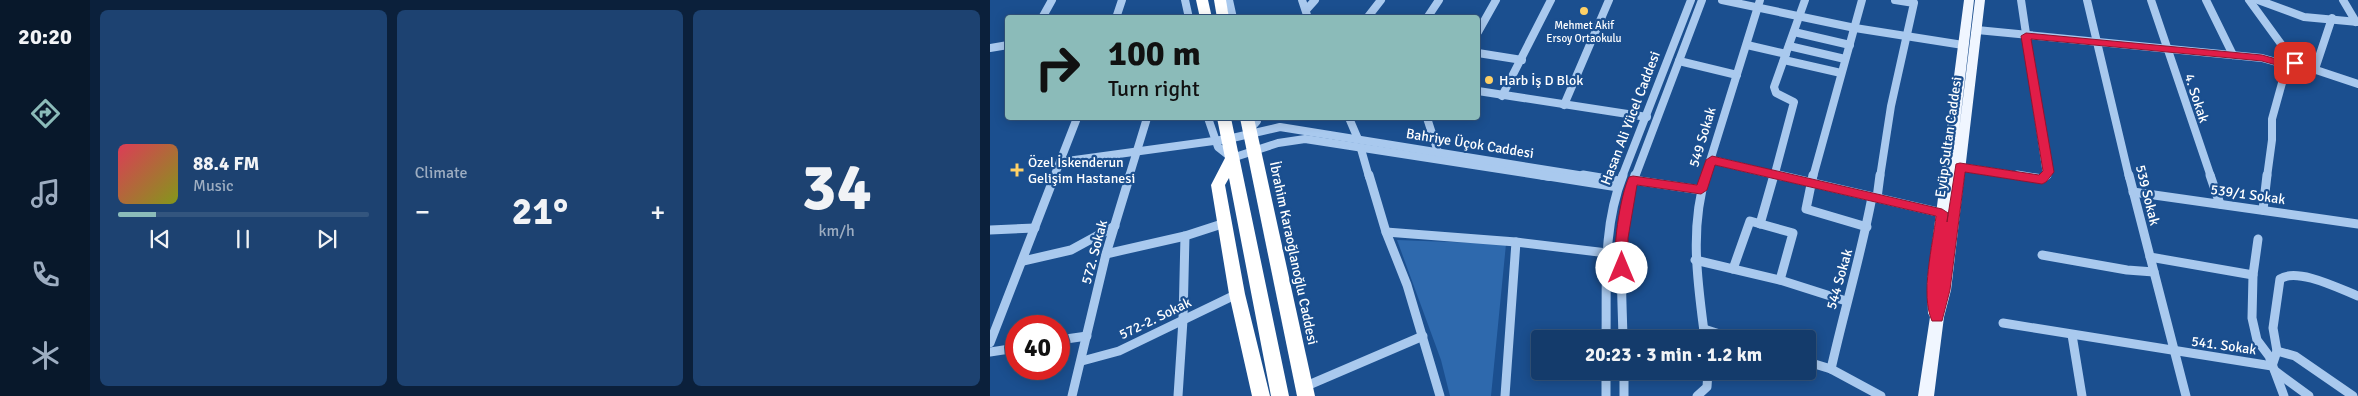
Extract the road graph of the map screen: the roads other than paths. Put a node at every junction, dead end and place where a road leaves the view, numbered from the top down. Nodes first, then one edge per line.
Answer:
1 (1052, 0) edge
2 (1122, 0) edge
3 (1185, 0) edge
4 (1202, 0) edge
5 (1220, 0) edge
6 (1229, 0) edge
7 (1302, 0) edge
8 (1315, 0) edge
9 (1381, 0) edge
10 (1439, 0) edge
11 (1496, 0) edge
12 (1551, 0) edge
13 (1609, 0) edge
14 (1690, 0) edge
15 (1702, 0) edge
16 (1722, 0) edge
17 (1805, 0) edge
18 (1862, 0) edge
19 (1895, 0) edge
20 (1969, 0) edge
21 (1980, 0) edge
22 (2021, 0) edge
23 (2086, 0) edge
24 (2152, 0) edge
25 (2206, 0) edge
26 (2250, 0) edge
27 (2258, 0) edge
28 (2343, 0) edge
29 (1759, 3) edge
30 (1307, 14) edge
31 (1044, 15) edge
32 (1117, 15) edge
33 (1188, 15) edge
34 (1205, 15) edge
35 (1222, 15) edge
36 (1232, 15) edge
37 (1369, 15) edge
38 (1429, 15) edge
39 (1800, 16) junction
40 (2332, 18) junction
41 (2357, 22) edge
42 (1480, 28) edge
43 (1855, 28) junction
44 (1977, 30) junction
45 (1794, 32) junction
46 (2026, 36) junction
47 (1906, 37) junction
48 (2096, 42) junction
49 (1747, 45) junction
50 (1850, 45) junction
51 (1963, 45) junction
52 (1005, 46) edge
53 (990, 48) edge
54 (2167, 50) junction
55 (1480, 53) edge
56 (1787, 53) junction
57 (2233, 56) junction
58 (1845, 58) junction
59 (1522, 60) junction
60 (1679, 61) junction
61 (2291, 64) junction
62 (2315, 70) junction
63 (1841, 73) junction
64 (1737, 75) junction
65 (2358, 84) edge
66 (1480, 91) edge
67 (1502, 96) junction
68 (1564, 105) junction
69 (1647, 117) junction
70 (1076, 120) edge
71 (1146, 120) edge
72 (1209, 120) edge
73 (1224, 120) edge
74 (1350, 120) edge
75 (1428, 120) edge
76 (1251, 124) edge
77 (1221, 139) junction
78 (1358, 139) junction
79 (1361, 149) junction
80 (1138, 150) junction
81 (1255, 151) junction
82 (1438, 152) junction
83 (1232, 158) junction
84 (1712, 160) junction
85 (1060, 162) junction
86 (1960, 167) junction
87 (1774, 174) junction
88 (1633, 180) junction
89 (1811, 182) junction
90 (1618, 184) junction
91 (1701, 190) junction
92 (2133, 192) junction
93 (1875, 197) junction
94 (2220, 204) junction
95 (2263, 210) junction
96 (1942, 213) junction
97 (1224, 223) junction
98 (1760, 224) junction
99 (2358, 224) edge
100 (1115, 226) junction
101 (1867, 227) junction
102 (1035, 228) junction
103 (990, 230) edge
104 (1386, 232) junction
105 (1185, 236) junction
106 (2258, 239) dead end
107 (1516, 242) junction
108 (1607, 253) junction
109 (1106, 254) junction
110 (2042, 255) dead end
111 (2150, 257) junction
112 (1695, 260) junction
113 (1023, 261) junction
114 (1733, 269) junction
115 (2154, 272) junction
116 (2253, 274) junction
117 (1780, 280) junction
118 (1237, 294) junction
119 (2358, 296) edge
120 (1846, 301) junction
121 (1937, 317) junction
122 (1183, 320) junction
123 (2003, 323) dead end
124 (1606, 330) edge
125 (1623, 330) edge
126 (1704, 330) edge
127 (2072, 335) junction
128 (1087, 336) junction
129 (1423, 336) junction
130 (1070, 338) edge
131 (990, 343) edge
132 (1005, 350) edge
133 (2175, 351) junction
134 (2277, 351) junction
135 (990, 352) edge
136 (1082, 361) junction
137 (1816, 364) edge
138 (2273, 368) junction
139 (1831, 369) junction
140 (1606, 380) edge
141 (1624, 380) edge
142 (1707, 380) edge
143 (1305, 392) edge
144 (1072, 396) edge
145 (1178, 396) edge
146 (1261, 396) edge
147 (1280, 396) edge
148 (1440, 396) edge
149 (1505, 396) edge
150 (1606, 396) edge
151 (1624, 396) edge
152 (1697, 396) edge
153 (1881, 396) edge
154 (1926, 396) edge
155 (2082, 396) edge
156 (2186, 396) edge
157 (2284, 396) edge
158 (2309, 396) edge
159 (2353, 396) edge

1 - 31 street
2 - 32 street
3 - 33 street
4 - 34 highway
5 - 35 highway
6 - 36 street
7 - 30 street
8 - 30 street
9 - 37 street
10 - 38 street
11 - 42 street
12 - 59 street
13 - 68 street
14 - 69 street, Hasan Ali Yücel Caddesi
15 - 60 street
16 - 29 street
17 - 39 street
18 - 43 street
19 - 47 street, 544 Sokak
20 - 51 main road
21 - 44 main road, Eyüp Sultan Caddesi
22 - 46 street
23 - 48 street, 539 Sokak
24 - 54 street, 4. Sokak
25 - 57 street
26 - 61 street
27 - 40 street
28 - 41 street
29 - 39 street
29 - 49 street, 549 Sokak
39 - 43 street
39 - 45 street
40 - 41 street
40 - 62 street
43 - 47 street
43 - 50 street
44 - 46 street
44 - 86 main road, Eyüp Sultan Caddesi
45 - 50 street
45 - 56 street
46 - 48 street
46 - 86 street
47 - 51 street
47 - 93 street, 544 Sokak
48 - 54 street
48 - 92 street, 539 Sokak
49 - 56 street
49 - 64 street, 549 Sokak
50 - 58 street
51 - 96 main road
52 - 53 street
54 - 57 street
54 - 94 street, 4. Sokak
55 - 59 street
56 - 58 street
56 - 63 street
56 - 87 street
57 - 61 street
58 - 63 street
59 - 67 street
60 - 64 street
60 - 88 street
61 - 62 street
61 - 95 street
62 - 65 street
63 - 89 street
64 - 84 street, 549 Sokak
66 - 67 street
67 - 68 street
68 - 69 street
69 - 90 street, Hasan Ali Yücel Caddesi
70 - 85 street
71 - 80 street, 572. Sokak
72 - 77 street
73 - 77 highway
74 - 78 street
75 - 82 street
76 - 77 street, Bahriye Üçok Caddesi
76 - 78 street, Bahriye Üçok Caddesi
76 - 81 highway, İbrahim Karaoğlanoğlu Caddesi
77 - 80 street, Bahriye Üçok Caddesi
77 - 83 highway
78 - 82 street, Bahriye Üçok Caddesi
79 - 81 street, Bahriye Üçok Caddesi
79 - 90 street, Bahriye Üçok Caddesi
79 - 104 street
80 - 85 street, Bahriye Üçok Caddesi
80 - 100 street, 572. Sokak
81 - 83 street, Bahriye Üçok Caddesi
81 - 143 highway, İbrahim Karaoğlanoğlu Caddesi
82 - 90 street, Bahriye Üçok Caddesi
83 - 97 highway
83 - 147 highway
84 - 87 street
84 - 91 street, 549 Sokak
85 - 102 street
86 - 121 main road, Eyüp Sultan Caddesi
87 - 89 street
87 - 98 street
88 - 91 street
88 - 125 street
89 - 93 street
89 - 101 street
90 - 108 street, Hasan Ali Yücel Caddesi
91 - 112 street, 549 Sokak
92 - 94 street, 539/1 Sokak
92 - 111 street, 539 Sokak
93 - 96 street
93 - 101 street, 544 Sokak
94 - 95 street, 539/1 Sokak
95 - 99 street, 539/1 Sokak
96 - 121 main road
97 - 105 street
97 - 118 highway
98 - 114 street
98 - 117 street
100 - 109 street, 572. Sokak
100 - 113 street
101 - 120 street, 544 Sokak
102 - 103 street
102 - 113 street
104 - 107 street
104 - 129 street
105 - 109 street
105 - 122 street
106 - 116 street
107 - 108 street
107 - 149 street
108 - 124 street, Hasan Ali Yücel Caddesi
109 - 128 street, 572. Sokak
110 - 115 street
111 - 115 street, 539 Sokak
111 - 116 street
112 - 114 street
112 - 126 street, 549 Sokak
113 - 131 street
114 - 117 street
115 - 133 street, 539 Sokak
116 - 138 street
117 - 120 street
118 - 122 street, 572-2. Sokak
118 - 146 highway
119 - 134 street, 541. Sokak
120 - 139 street, 544 Sokak
121 - 154 main road, Eyüp Sultan Caddesi
122 - 136 street, 572-2. Sokak
122 - 145 street
123 - 127 street, 541. Sokak
127 - 133 street, 541. Sokak
127 - 155 street
128 - 130 street
128 - 136 street, 572. Sokak
129 - 143 street
129 - 148 street
132 - 135 street
133 - 138 street, 541. Sokak
133 - 156 street, 539 Sokak
134 - 138 street, 541. Sokak
134 - 159 street
136 - 144 street, 572. Sokak
137 - 139 street
138 - 157 street
138 - 158 street
139 - 153 street
140 - 150 street
141 - 151 street
142 - 152 street

